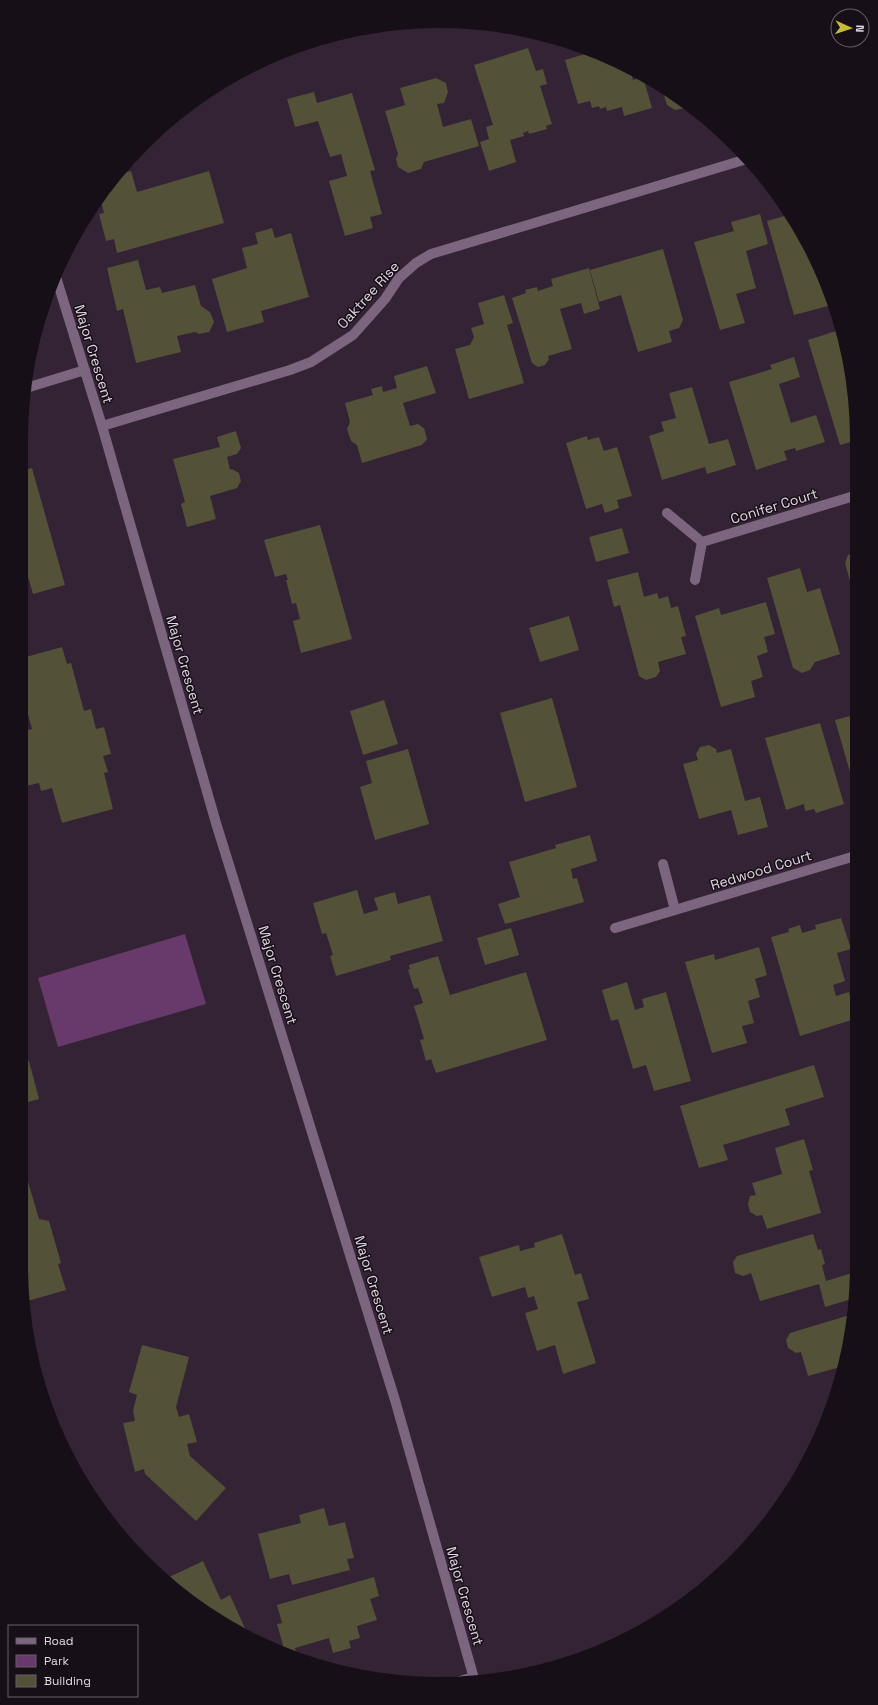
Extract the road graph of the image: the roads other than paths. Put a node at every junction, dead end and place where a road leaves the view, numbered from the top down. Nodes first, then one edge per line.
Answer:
1 (741, 161) edge
2 (58, 284) edge
3 (85, 370) junction
4 (32, 386) edge
5 (102, 426) junction
6 (850, 497) edge
7 (667, 513) dead end
8 (702, 542) junction
9 (695, 580) dead end
10 (850, 858) edge
11 (663, 864) dead end
12 (675, 910) junction
13 (615, 928) dead end
14 (473, 1675) edge

1 - 5 street, Oaktree Rise
2 - 3 street, Major Crescent
3 - 4 street
3 - 5 street, Major Crescent
5 - 14 street, Major Crescent
6 - 8 street, Conifer Court
7 - 8 street
8 - 9 street
10 - 12 street, Redwood Court
11 - 12 street
12 - 13 street, Redwood Court

